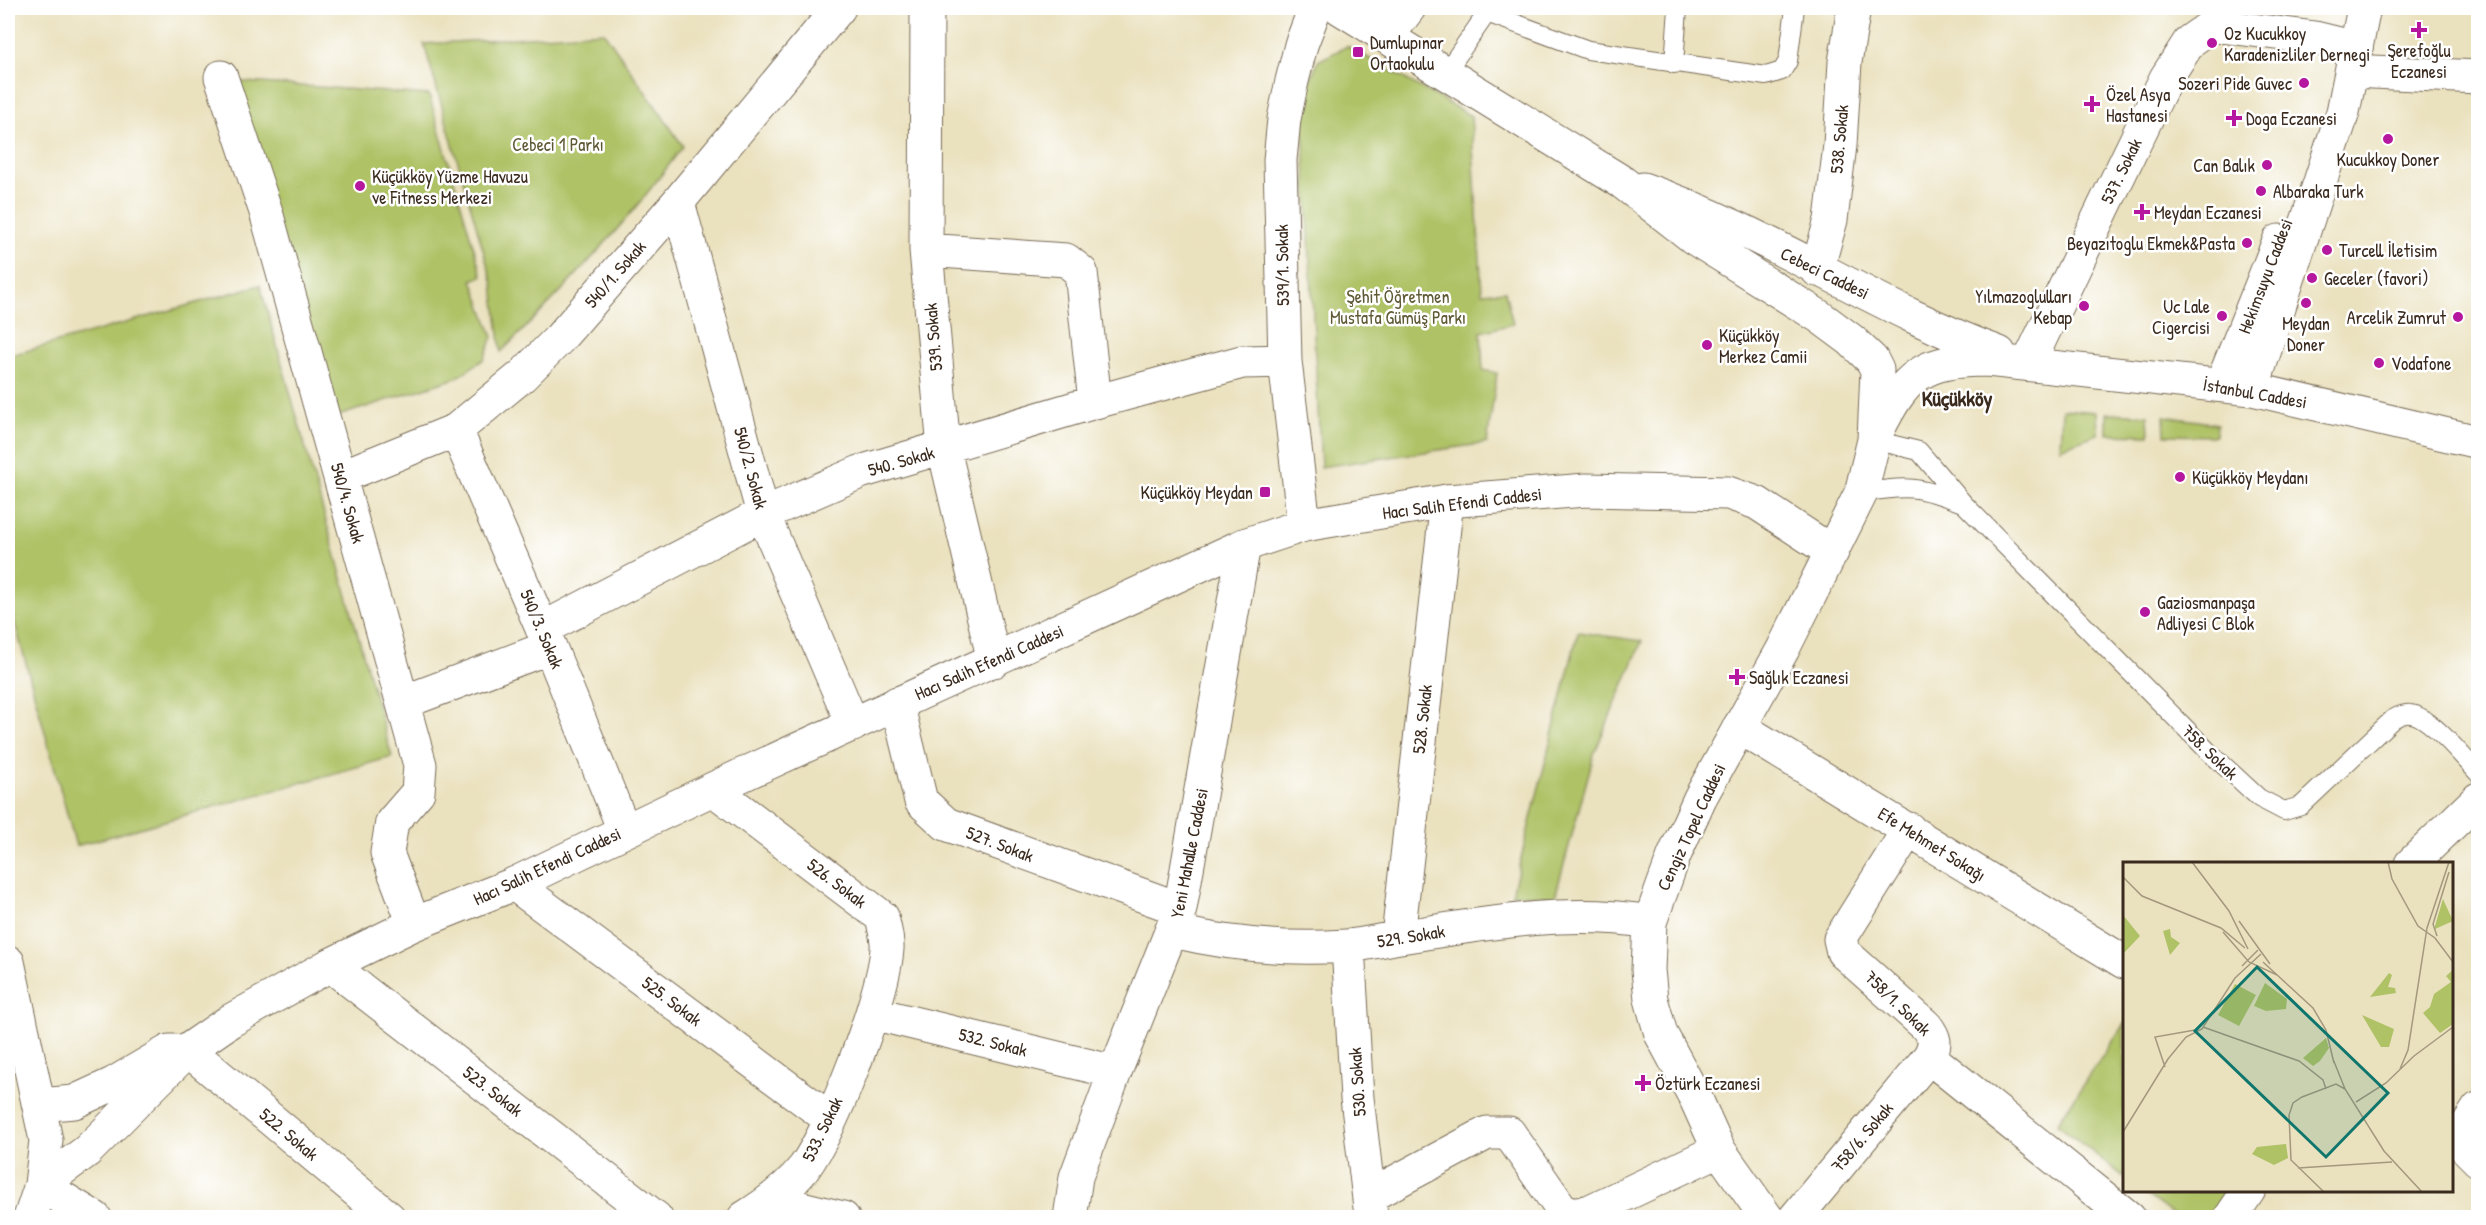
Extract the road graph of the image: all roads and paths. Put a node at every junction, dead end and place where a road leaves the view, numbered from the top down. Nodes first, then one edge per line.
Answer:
1 (839, 8) edge
2 (927, 8) edge
3 (1315, 8) edge
4 (1340, 8) edge
5 (1409, 8) edge
6 (1678, 8) edge
7 (1795, 8) edge
8 (1854, 8) edge
9 (2364, 8) edge
10 (1486, 10) edge
11 (1388, 37) junction
12 (2354, 59) junction
13 (1674, 64) junction
14 (1446, 72) junction
15 (221, 77) dead end
16 (2478, 77) edge
17 (1622, 182) junction
18 (678, 202) junction
19 (926, 250) junction
20 (1817, 270) junction
21 (1778, 290) junction
22 (1285, 361) junction
23 (2028, 364) junction
24 (2237, 387) junction
25 (1095, 402) junction
26 (456, 430) junction
27 (1874, 440) junction
28 (2478, 442) edge
29 (944, 449) junction
30 (340, 477) junction
31 (1861, 493) junction
32 (1447, 501) junction
33 (1964, 504) junction
34 (764, 514) junction
35 (1304, 525) junction
36 (1244, 545) junction
37 (1832, 552) junction
38 (546, 638) junction
39 (994, 661) junction
40 (404, 702) junction
41 (897, 703) junction
42 (854, 725) junction
43 (1739, 727) junction
44 (2478, 772) edge
45 (713, 789) junction
46 (2478, 799) edge
47 (1909, 829) junction
48 (624, 830) junction
49 (2413, 862) edge
50 (514, 884) junction
51 (1177, 920) junction
52 (1650, 922) junction
53 (414, 924) junction
54 (1398, 937) junction
55 (1348, 946) junction
56 (2123, 961) edge
57 (8, 962) edge
58 (330, 966) junction
59 (872, 1013) junction
60 (188, 1050) junction
61 (1929, 1057) junction
62 (1115, 1072) junction
63 (39, 1105) junction
64 (2478, 1109) edge
65 (830, 1119) junction
66 (2463, 1144) edge
67 (1719, 1150) junction
68 (41, 1185) junction
69 (772, 1201) junction
70 (1370, 1207) edge
71 (1756, 1213) edge
72 (30, 1218) edge
73 (95, 1218) edge
74 (390, 1218) edge
75 (656, 1218) edge
76 (744, 1218) edge
77 (843, 1218) edge
78 (1070, 1218) edge
79 (1795, 1218) edge
80 (2129, 1218) edge

1 - 18 street, 540/1. Sokak
2 - 19 street, 539. Sokak
3 - 22 street, 539/1. Sokak
4 - 11 street, Cebeci Caddesi
5 - 11 street
6 - 13 lane
7 - 13 lane
8 - 20 street, 538. Sokak
9 - 12 street, Hekimsuyu Caddesi
10 - 13 lane
10 - 14 lane
11 - 14 street, Cebeci Caddesi
12 - 16 street, 537. Sokak
12 - 23 street, 537. Sokak
12 - 24 street, Hekimsuyu Caddesi
14 - 17 street, Cebeci Caddesi
15 - 30 street, 540/4. Sokak
17 - 20 street, Cebeci Caddesi
17 - 21 street, Cebeci Caddesi
18 - 26 street, 540/1. Sokak
18 - 34 street, 540/2. Sokak
19 - 25 street
19 - 29 street, 539. Sokak
20 - 21 street
20 - 23 street, Cebeci Caddesi
21 - 27 street, Cebeci Caddesi
22 - 25 street, 540. Sokak
22 - 35 street, 539/1. Sokak
23 - 24 street, İstanbul Caddesi
23 - 27 street
24 - 28 street, İstanbul Caddesi
25 - 29 street, 540. Sokak
26 - 30 street, 540/1. Sokak
26 - 38 street, 540/3. Sokak
27 - 31 street, Cengiz Topel Caddesi
27 - 33 lane, 758. Sokak
29 - 34 street, 540. Sokak
29 - 39 street, 539. Sokak
30 - 40 street, 540/4. Sokak
31 - 33 lane
31 - 37 street, Cengiz Topel Caddesi
32 - 35 street, Hacı Salih Efendi Caddesi
32 - 37 street, Hacı Salih Efendi Caddesi
32 - 54 street, 528. Sokak
33 - 44 lane, 758. Sokak
34 - 38 street, 540. Sokak
34 - 42 street, 540/2. Sokak
35 - 36 street, Hacı Salih Efendi Caddesi
36 - 39 street, Hacı Salih Efendi Caddesi
36 - 51 street, Yeni Mahalle Caddesi
37 - 43 street, Cengiz Topel Caddesi
38 - 40 street, 540. Sokak
38 - 48 street, 540/3. Sokak
39 - 41 street, Hacı Salih Efendi Caddesi
40 - 53 street, 540/4. Sokak
41 - 42 street, Hacı Salih Efendi Caddesi
41 - 51 street, 527. Sokak
42 - 45 street, Hacı Salih Efendi Caddesi
43 - 47 street, Efe Mehmet Sokağı
43 - 52 street, Cengiz Topel Caddesi
45 - 48 street, Hacı Salih Efendi Caddesi
45 - 59 street, 526. Sokak
46 - 49 street
47 - 56 street, Efe Mehmet Sokağı
47 - 61 street, 758/1. Sokak
48 - 50 street, Hacı Salih Efendi Caddesi
50 - 53 street, Hacı Salih Efendi Caddesi
50 - 65 street, 525. Sokak
51 - 55 street, 529. Sokak
51 - 62 street, Yeni Mahalle Caddesi
52 - 54 street, 529. Sokak
52 - 67 street, Cengiz Topel Caddesi
53 - 58 street, Hacı Salih Efendi Caddesi
54 - 55 street, 529. Sokak
55 - 70 street, 530. Sokak
57 - 63 street
58 - 60 street, Hacı Salih Efendi Caddesi
58 - 75 street, 523. Sokak
59 - 62 street, 532. Sokak
59 - 65 street, 533. Sokak
60 - 63 street
60 - 68 street
60 - 74 street, 522. Sokak
61 - 79 street, 758/6. Sokak
61 - 80 street, 758/1. Sokak
62 - 78 street, Yeni Mahalle Caddesi
63 - 68 street
64 - 66 street
65 - 69 street, 533. Sokak
67 - 70 street
67 - 71 street, Cengiz Topel Caddesi
68 - 72 street
68 - 73 street
69 - 76 street, 533. Sokak
69 - 77 street

